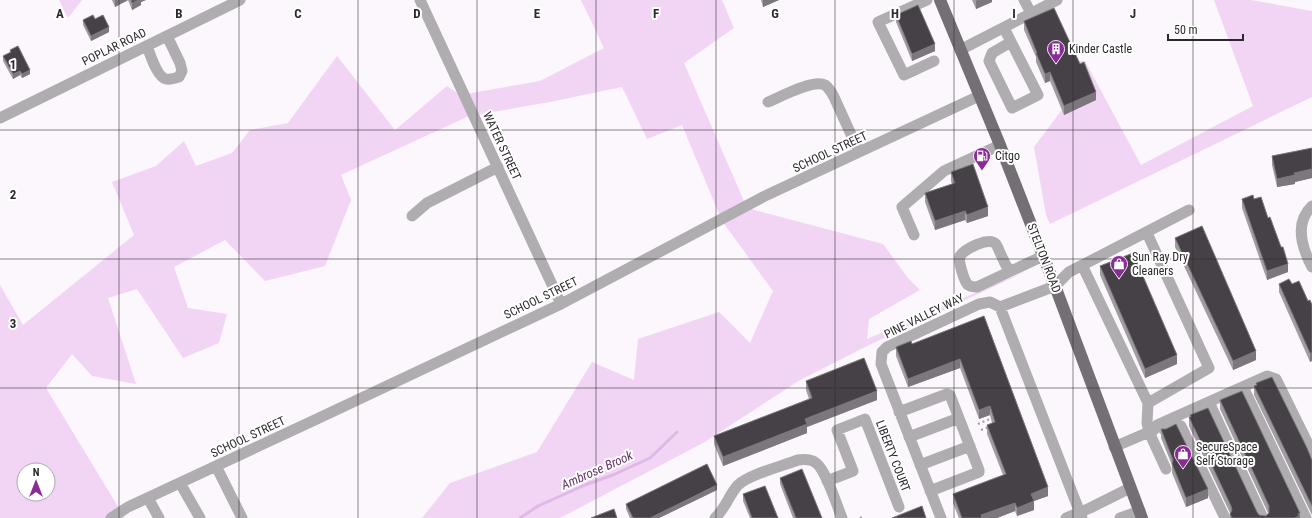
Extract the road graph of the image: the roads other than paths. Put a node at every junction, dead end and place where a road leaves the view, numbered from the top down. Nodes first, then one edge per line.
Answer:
1 (240, 0) edge
2 (420, 0) edge
3 (927, 0) edge
4 (940, 0) edge
5 (1024, 0) edge
6 (1057, 0) edge
7 (1031, 13) junction
8 (1004, 28) junction
9 (167, 36) junction
10 (1011, 42) junction
11 (147, 46) junction
12 (960, 50) junction
13 (934, 61) dead end
14 (979, 96) junction
15 (768, 102) dead end
16 (0, 118) edge
17 (1000, 145) junction
18 (860, 152) junction
19 (498, 168) junction
20 (1312, 206) edge
21 (1189, 210) dead end
22 (412, 216) dead end
23 (1147, 233) junction
24 (914, 235) dead end
25 (1043, 256) junction
26 (1082, 265) junction
27 (1312, 267) edge
28 (1010, 272) junction
29 (1055, 286) junction
30 (561, 304) junction
31 (1000, 307) junction
32 (1243, 387) junction
33 (1209, 402) junction
34 (1148, 403) junction
35 (900, 412) junction
36 (959, 418) junction
37 (1152, 430) junction
38 (910, 437) junction
39 (970, 446) junction
40 (1114, 447) junction
41 (1312, 452) edge
42 (920, 465) junction
43 (216, 466) junction
44 (1166, 468) dead end
45 (827, 481) junction
46 (180, 483) junction
47 (1130, 488) junction
48 (930, 491) junction
49 (148, 498) junction
50 (899, 507) dead end
51 (1081, 515) edge
52 (1141, 515) edge
53 (720, 516) edge
54 (111, 518) edge
55 (159, 518) edge
56 (200, 518) edge
57 (242, 518) edge
58 (842, 518) edge
59 (941, 518) edge
60 (1066, 518) edge
61 (1120, 518) edge
62 (1225, 518) edge
63 (1263, 518) edge
64 (1306, 518) edge

1 - 9 street, POPLAR ROAD
2 - 19 street, WATER STREET
3 - 13 street
4 - 12 main road, STELTON ROAD
5 - 7 street
6 - 7 street
7 - 8 street
8 - 10 street
8 - 12 street
9 - 11 street, POPLAR ROAD
9 - 11 street
10 - 10 street
11 - 16 street, POPLAR ROAD
12 - 14 main road, STELTON ROAD
14 - 17 main road, STELTON ROAD
14 - 18 street, SCHOOL STREET
15 - 18 street
17 - 24 street
17 - 25 main road, STELTON ROAD
18 - 30 street, SCHOOL STREET
19 - 22 street
19 - 30 street, WATER STREET
20 - 27 street
21 - 23 street
23 - 26 street
23 - 34 street
25 - 28 street
25 - 29 main road, STELTON ROAD
26 - 29 street
26 - 34 street
28 - 28 street
29 - 31 street
29 - 40 main road, STELTON ROAD
30 - 43 street, SCHOOL STREET
31 - 35 street, PINE VALLEY WAY
31 - 51 street
32 - 33 street
32 - 41 street
32 - 64 street
33 - 37 street
33 - 63 street
34 - 37 street
35 - 36 street
35 - 38 street, PINE VALLEY WAY
36 - 38 street
36 - 39 street
37 - 40 street
37 - 44 street
37 - 62 street
38 - 42 street, PINE VALLEY WAY
39 - 42 street
39 - 48 street
40 - 47 main road, STELTON ROAD
42 - 48 street, PINE VALLEY WAY
43 - 46 street, SCHOOL STREET
43 - 57 street
45 - 50 street, LIBERTY COURT
45 - 53 street
45 - 58 street
46 - 49 street, SCHOOL STREET
46 - 56 street
47 - 51 street
47 - 52 main road, STELTON ROAD
48 - 59 street, PINE VALLEY WAY
49 - 54 street, SCHOOL STREET
49 - 55 street
51 - 60 street
52 - 61 street

